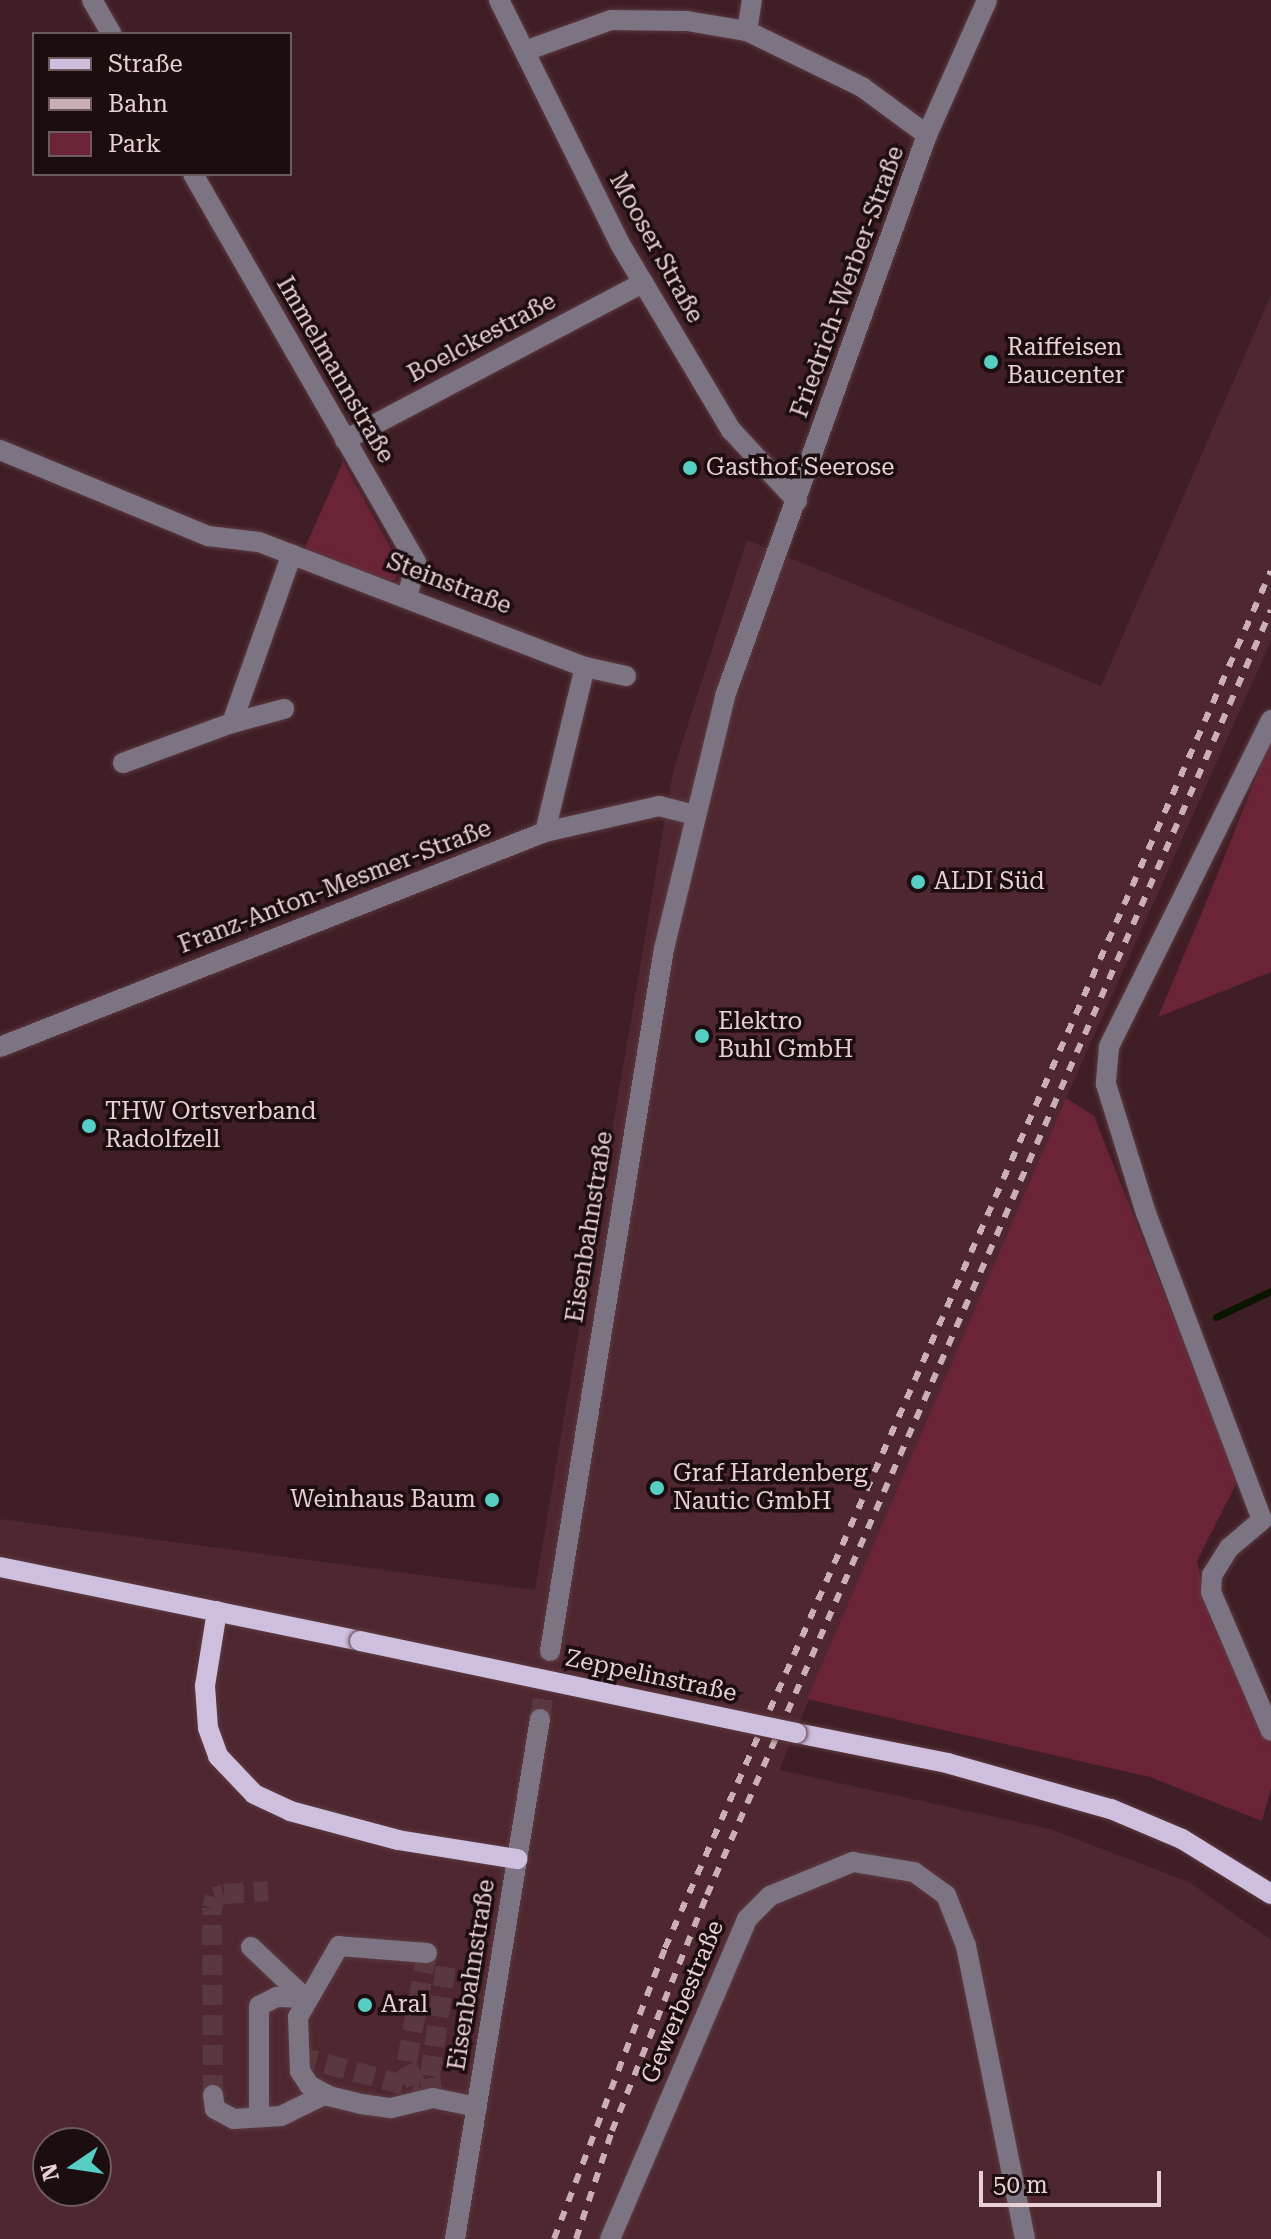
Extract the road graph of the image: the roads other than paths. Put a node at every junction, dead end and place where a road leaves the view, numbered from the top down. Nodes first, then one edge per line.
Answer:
1 (92, 0) edge
2 (499, 0) edge
3 (752, 0) edge
4 (987, 0) edge
5 (747, 31) junction
6 (111, 32) edge
7 (525, 51) junction
8 (927, 135) junction
9 (194, 176) edge
10 (643, 283) junction
11 (345, 440) junction
12 (0, 450) edge
13 (797, 501) junction
14 (292, 554) junction
15 (408, 595) junction
16 (585, 667) junction
17 (626, 676) dead end
18 (284, 709) dead end
19 (1271, 720) edge
20 (232, 723) junction
21 (123, 763) dead end
22 (695, 815) junction
23 (545, 832) junction
24 (0, 1047) edge
25 (0, 1567) edge
26 (217, 1611) junction
27 (550, 1651) tunnel mouth
28 (540, 1719) tunnel mouth
29 (1271, 1731) edge
30 (517, 1859) junction
31 (1271, 1894) edge
32 (251, 1947) dead end
33 (427, 1953) dead end
34 (305, 1998) junction
35 (326, 2094) junction
36 (213, 2095) dead end
37 (477, 2107) junction
38 (259, 2117) junction
39 (455, 2239) edge
40 (610, 2239) edge
41 (1025, 2239) edge

1 - 6 street
2 - 7 street, Mooser Straße
3 - 5 street
4 - 8 street, Friedrich-Werber-Straße
5 - 7 street
5 - 8 street
7 - 10 street, Mooser Straße
8 - 13 street, Friedrich-Werber-Straße
9 - 11 street, Immelmannstraße
10 - 11 street, Boelckestraße
10 - 13 street, Mooser Straße
11 - 15 street, Immelmannstraße
12 - 14 street, Steinstraße
13 - 22 street, Friedrich-Werber-Straße
14 - 15 street, Steinstraße
14 - 20 street
15 - 16 street, Steinstraße
16 - 17 street, Steinstraße
16 - 23 street
18 - 20 street
19 - 29 street
20 - 21 street
22 - 23 street, Franz-Anton-Mesmer-Straße
22 - 27 street, Eisenbahnstraße
23 - 24 street, Franz-Anton-Mesmer-Straße
25 - 26 main road, Zeppelinstraße
26 - 30 main road
26 - 31 main road, Zeppelinstraße, bridge
28 - 30 street, Eisenbahnstraße
30 - 37 street, Eisenbahnstraße
32 - 34 street
33 - 34 street
34 - 35 street
34 - 38 street
35 - 37 street
35 - 38 street
36 - 38 street
37 - 39 street, Eisenbahnstraße
40 - 41 street, Gewerbestraße

